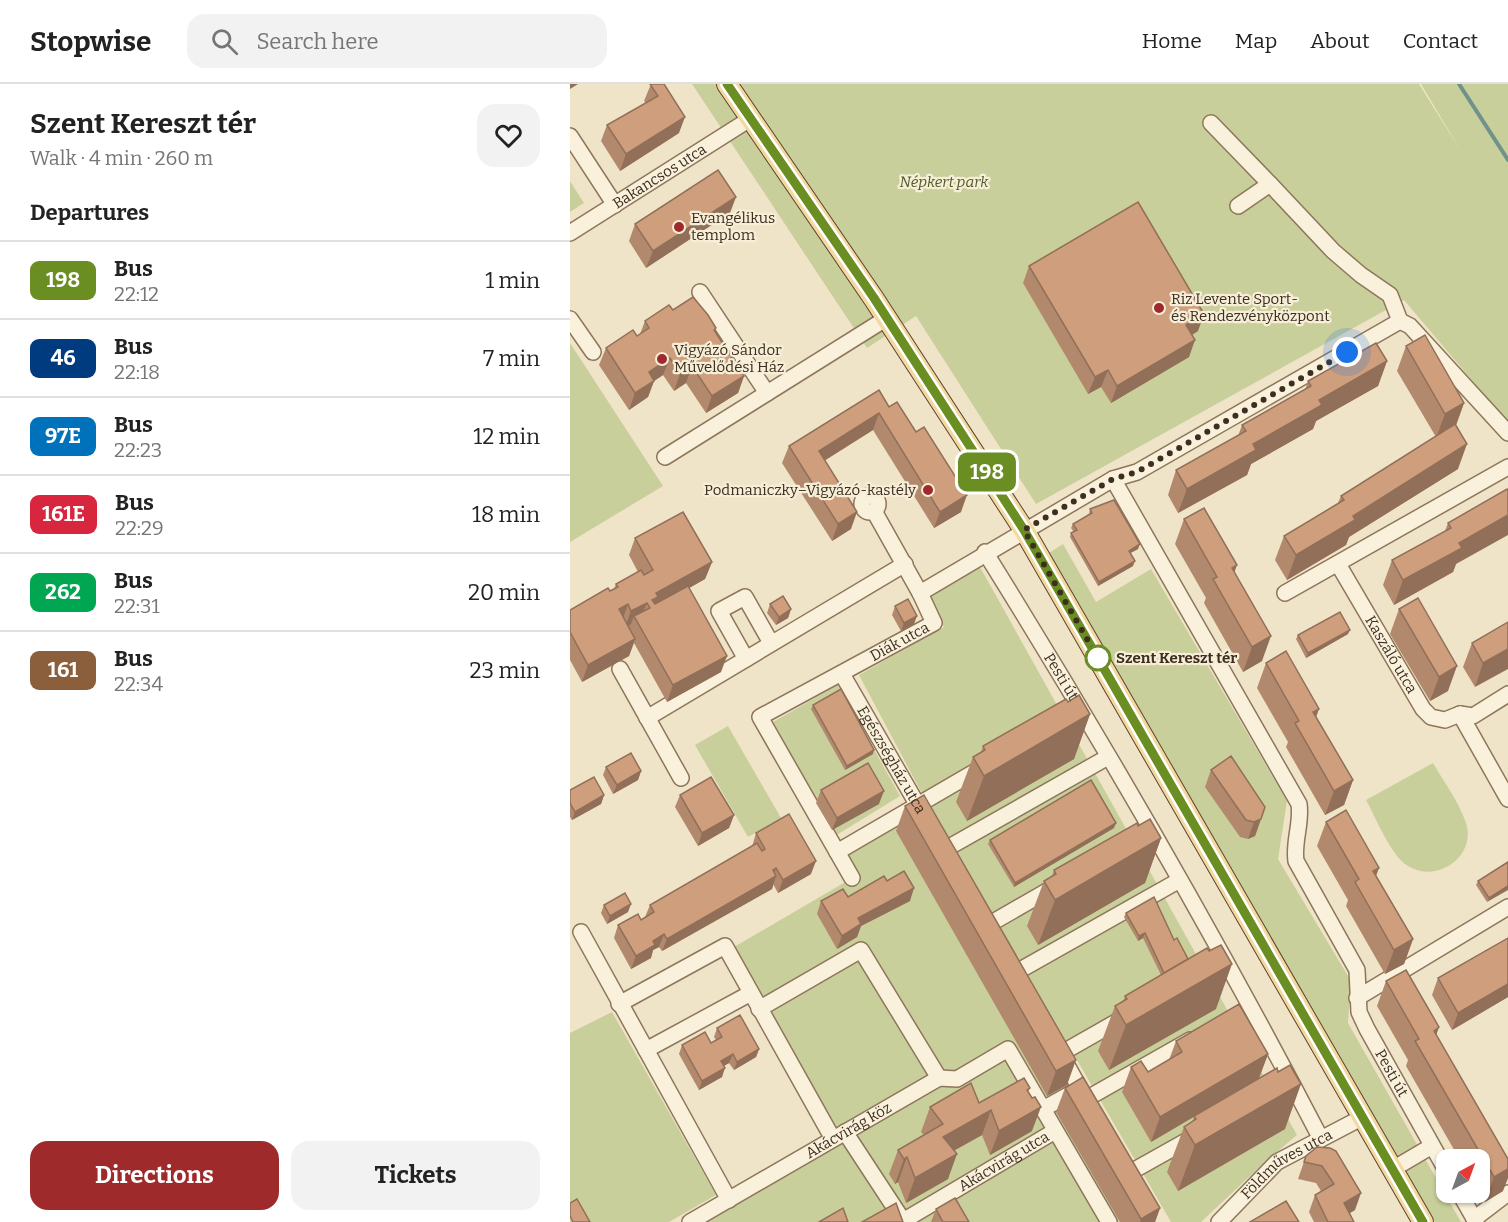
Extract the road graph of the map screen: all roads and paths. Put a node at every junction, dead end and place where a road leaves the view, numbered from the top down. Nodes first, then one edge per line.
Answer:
1 (726, 84) edge
2 (750, 119) junction
3 (1211, 123) dead end
4 (570, 136) edge
5 (1270, 184) junction
6 (615, 205) junction
7 (1238, 206) dead end
8 (570, 233) edge
9 (700, 292) dead end
10 (887, 318) junction
11 (570, 319) edge
12 (1400, 321) junction
13 (593, 352) dead end
14 (767, 393) junction
15 (1508, 433) edge
16 (665, 457) dead end
17 (1508, 467) edge
18 (1113, 479) junction
19 (874, 512) dead end
20 (1024, 530) junction
21 (985, 552) junction
22 (904, 564) junction
23 (1338, 564) junction
24 (920, 592) junction
25 (1285, 593) dead end
26 (771, 643) junction
27 (746, 659) junction
28 (620, 669) dead end
29 (842, 674) junction
30 (1508, 694) edge
31 (1460, 714) junction
32 (647, 718) junction
33 (1108, 757) junction
34 (994, 760) edge
35 (681, 778) dead end
36 (1508, 799) edge
37 (918, 805) junction
38 (837, 852) junction
39 (852, 878) dead end
40 (1069, 879) edge
41 (1179, 881) junction
42 (1508, 907) edge
43 (988, 925) edge
44 (581, 932) dead end
45 (1015, 973) edge
46 (751, 993) junction
47 (1357, 998) junction
48 (619, 1004) junction
49 (1143, 1007) edge
50 (759, 1009) junction
51 (1198, 1035) edge
52 (646, 1050) junction
53 (939, 1078) junction
54 (1086, 1098) junction
55 (1043, 1109) junction
56 (1363, 1117) junction
57 (1210, 1127) edge
58 (1055, 1131) junction
59 (839, 1136) junction
60 (1321, 1139) junction
61 (1432, 1146) junction
62 (1436, 1153) edge
63 (1393, 1169) junction
64 (1129, 1173) edge
65 (1508, 1193) edge
66 (729, 1200) junction
67 (1465, 1203) edge
68 (1475, 1220) edge
69 (904, 1221) edge
70 (690, 1222) edge
71 (1109, 1222) edge
72 (1219, 1222) edge
73 (1423, 1222) edge

1 - 2 main road
2 - 6 street, Bakancsos utca
2 - 10 main road
3 - 5 street
4 - 6 street
5 - 7 street
5 - 12 street
6 - 8 street, Bakancsos utca
9 - 14 street
10 - 14 street
10 - 20 main road
11 - 13 street
12 - 15 street
12 - 18 street
14 - 16 street
17 - 23 street
18 - 20 street
18 - 47 street
19 - 22 street
20 - 21 street
20 - 56 main road
21 - 24 street
21 - 33 street, Pesti út
22 - 24 street
22 - 26 street
23 - 25 street
23 - 31 street, Kaszáló utca
24 - 29 street, Diák utca
26 - 27 street
26 - 27 street
27 - 32 street
28 - 32 street
29 - 37 street, Egészségház utca
29 - 38 street, Diák utca
30 - 31 street, Kaszáló utca
31 - 36 street
32 - 35 street
33 - 37 street, Egészségház utca
33 - 41 street, Pesti út
34 - 37 street
37 - 38 street
38 - 39 street
40 - 43 street
41 - 45 street
41 - 60 street, Pesti út
42 - 47 street
44 - 48 street
46 - 48 street, Akácvirág utca
46 - 50 street, Akácvirág utca
46 - 52 street
47 - 61 street, Pesti út
48 - 52 street
49 - 54 street
50 - 53 street
50 - 59 street, Akácvirág utca
51 - 54 street
52 - 66 street
53 - 55 street, Akácvirág köz
53 - 59 street, Akácvirág köz
54 - 55 street
55 - 58 street
56 - 60 street, Földműves utca
56 - 63 main road
57 - 64 street
58 - 69 street, Akácvirág utca
58 - 71 street
59 - 66 street, Akácvirág köz
59 - 69 street, Akácvirág utca
60 - 72 street, Földműves utca
61 - 62 street, Pesti út
61 - 63 street
63 - 73 main road
65 - 68 street
66 - 70 street, Akácvirág köz
67 - 68 street

